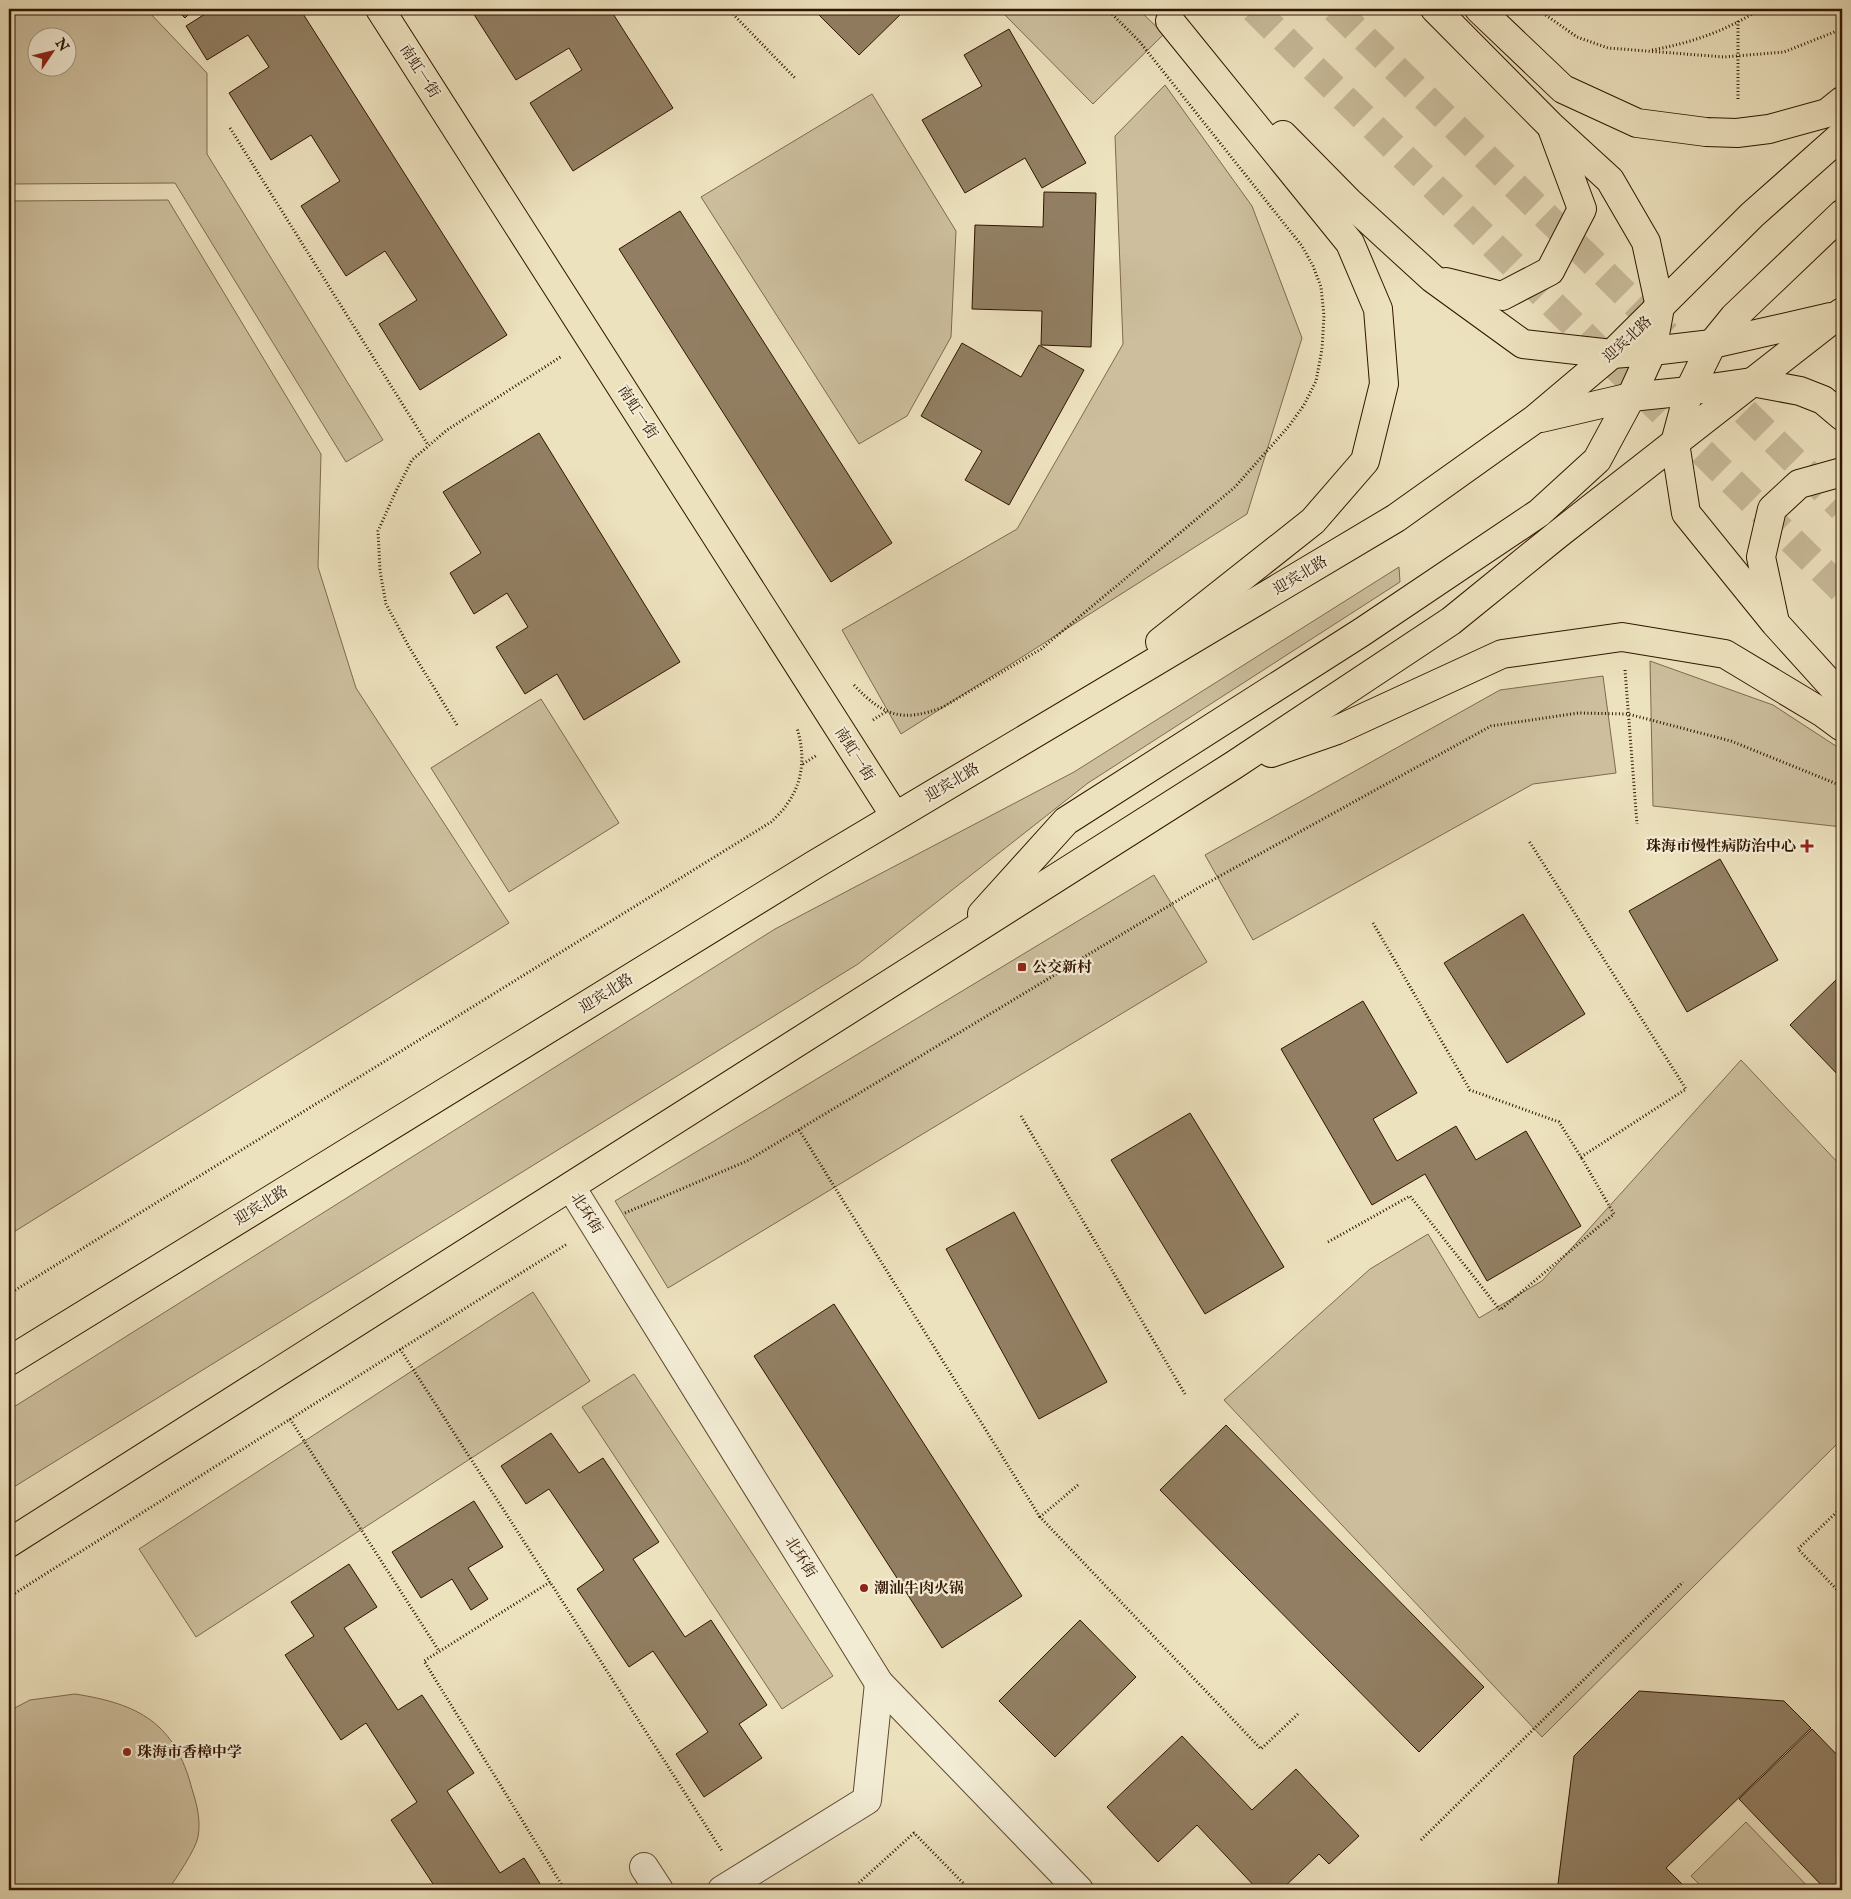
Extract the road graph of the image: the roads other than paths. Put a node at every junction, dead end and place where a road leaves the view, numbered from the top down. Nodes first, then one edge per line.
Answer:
1 (380, 9) edge
2 (1435, 9) edge
3 (1479, 9) edge
4 (1165, 15) edge
5 (1842, 101) edge
6 (1551, 126) junction
7 (1842, 135) edge
8 (1842, 214) edge
9 (1432, 278) junction
10 (1660, 307) junction
11 (1841, 314) edge
12 (1712, 344) junction
13 (1652, 351) junction
14 (1612, 354) junction
15 (1752, 382) junction
16 (1690, 391) junction
17 (1631, 398) junction
18 (1842, 416) edge
19 (1536, 419) junction
20 (1675, 443) junction
21 (1842, 472) edge
22 (1775, 623) junction
23 (1842, 696) edge
24 (1078, 708) junction
25 (1842, 727) edge
26 (1234, 765) junction
27 (895, 816) junction
28 (958, 941) junction
29 (571, 1186) junction
30 (9, 1361) edge
31 (9, 1543) edge
32 (879, 1683) junction
33 (644, 1867) dead end
34 (731, 1885) edge
35 (659, 1890) edge
36 (1079, 1890) edge

1 - 27 main road, 南虹一街
2 - 6 main road
3 - 5 main road
4 - 9 main road
4 - 24 main road
6 - 9 main road
6 - 10 main road
7 - 10 main road, 迎宾北路
8 - 12 main road
9 - 14 main road
10 - 13 main road
10 - 14 main road, 迎宾北路
11 - 12 main road
11 - 15 main road
12 - 13 main road
12 - 16 main road
13 - 14 main road
13 - 17 main road
14 - 19 main road, 迎宾北路
15 - 16 main road
15 - 18 main road
15 - 20 main road
16 - 17 main road
16 - 20 main road
17 - 19 main road
17 - 28 main road
19 - 24 main road, 迎宾北路
20 - 22 main road
20 - 26 main road
21 - 22 main road
22 - 23 main road
24 - 27 main road, 迎宾北路
25 - 26 main road
26 - 28 main road
27 - 30 main road, 迎宾北路
28 - 29 main road
29 - 31 main road
29 - 32 street, 北环街
32 - 34 street
32 - 36 street, 北环街
33 - 35 street

